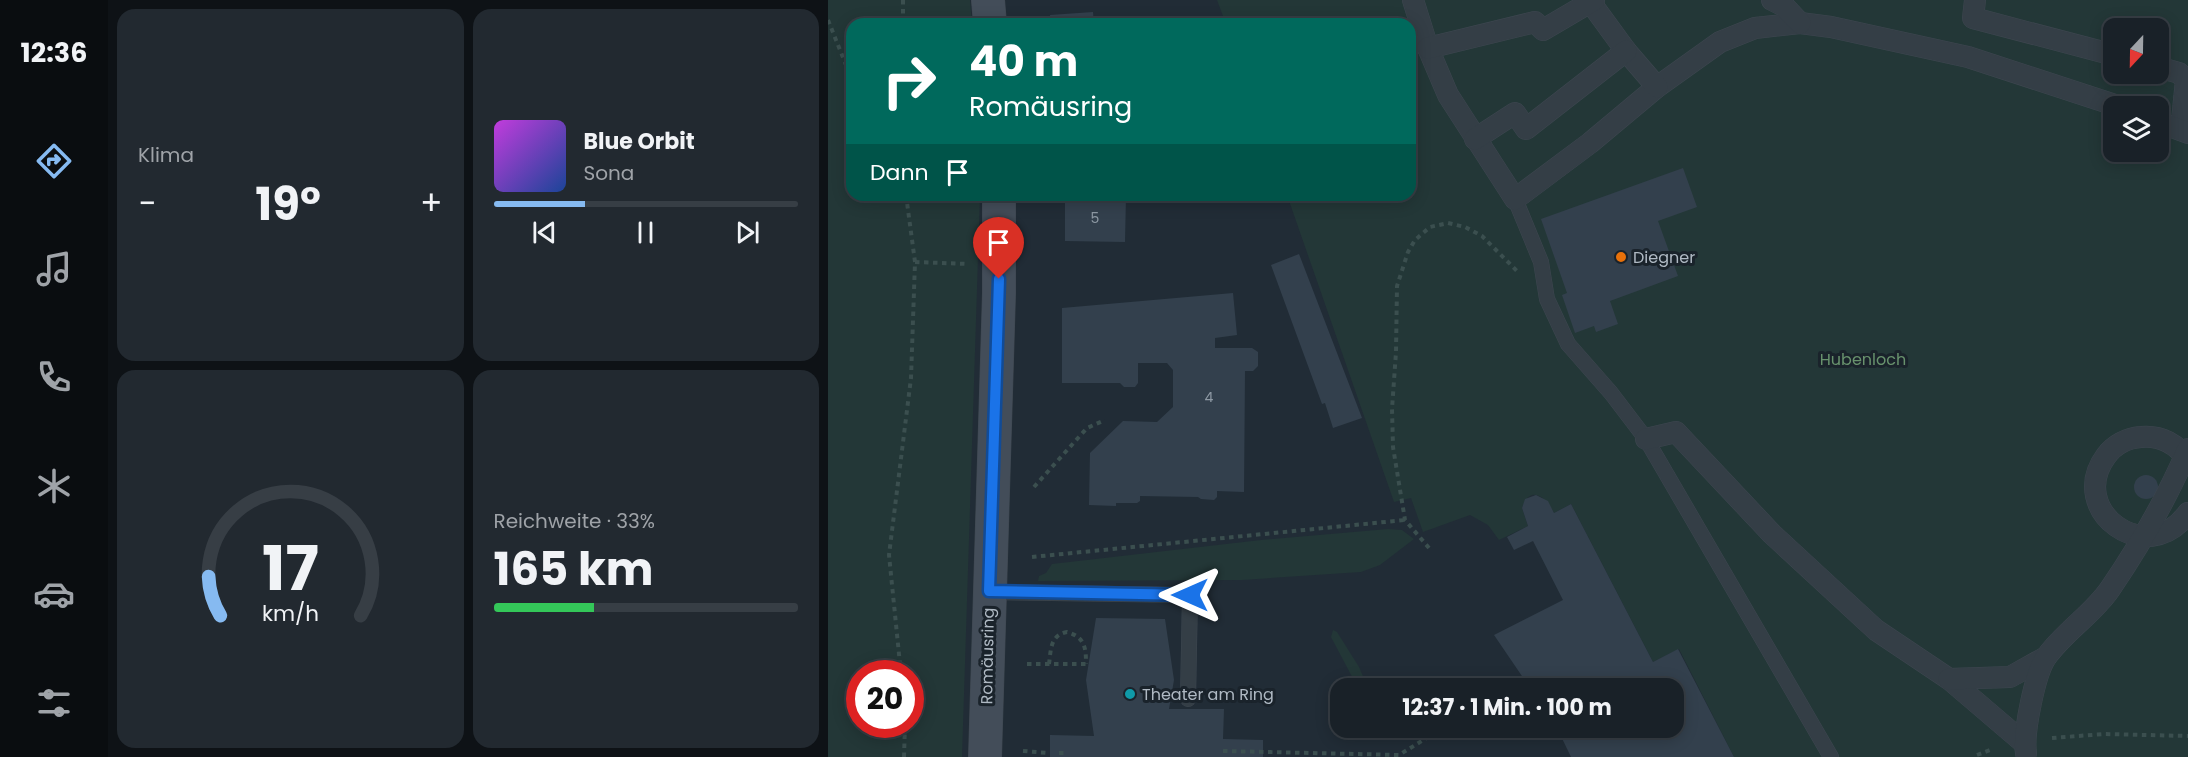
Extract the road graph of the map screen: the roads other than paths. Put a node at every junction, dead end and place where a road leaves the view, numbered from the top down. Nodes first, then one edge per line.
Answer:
1 (988, 0) edge
2 (1413, 0) edge
3 (1772, 0) edge
4 (1975, 0) edge
5 (1592, 1) edge
6 (990, 18) edge
7 (1800, 23) junction
8 (1428, 48) junction
9 (1626, 51) junction
10 (2103, 52) edge
11 (2169, 70) edge
12 (1657, 87) junction
13 (2103, 101) edge
14 (2169, 126) edge
15 (2184, 131) edge
16 (1475, 139) junction
17 (1515, 199) junction
18 (999, 201) edge
19 (1646, 439) junction
20 (2187, 455) edge
21 (2160, 500) junction
22 (2188, 513) edge
23 (2176, 534) junction
24 (2144, 536) junction
25 (989, 591) junction
26 (2046, 657) junction
27 (1949, 679) junction
28 (1188, 699) dead end
29 (2025, 750) edge
30 (985, 757) edge
31 (1831, 757) edge

1 - 6 main road
2 - 8 street
3 - 7 street
4 - 10 street
5 - 8 street
5 - 9 street
7 - 12 street
7 - 13 street
8 - 16 street
9 - 12 street
9 - 16 street
11 - 15 street
12 - 17 street
14 - 15 street
16 - 17 street
17 - 19 lane
18 - 25 main road, Romäusring
19 - 27 street
19 - 31 lane
20 - 21 street
20 - 24 street
21 - 23 street
21 - 24 street
22 - 23 street
23 - 24 street
24 - 26 street
25 - 28 lane
25 - 30 main road, Romäusring
26 - 27 street
26 - 29 street
27 - 29 street

